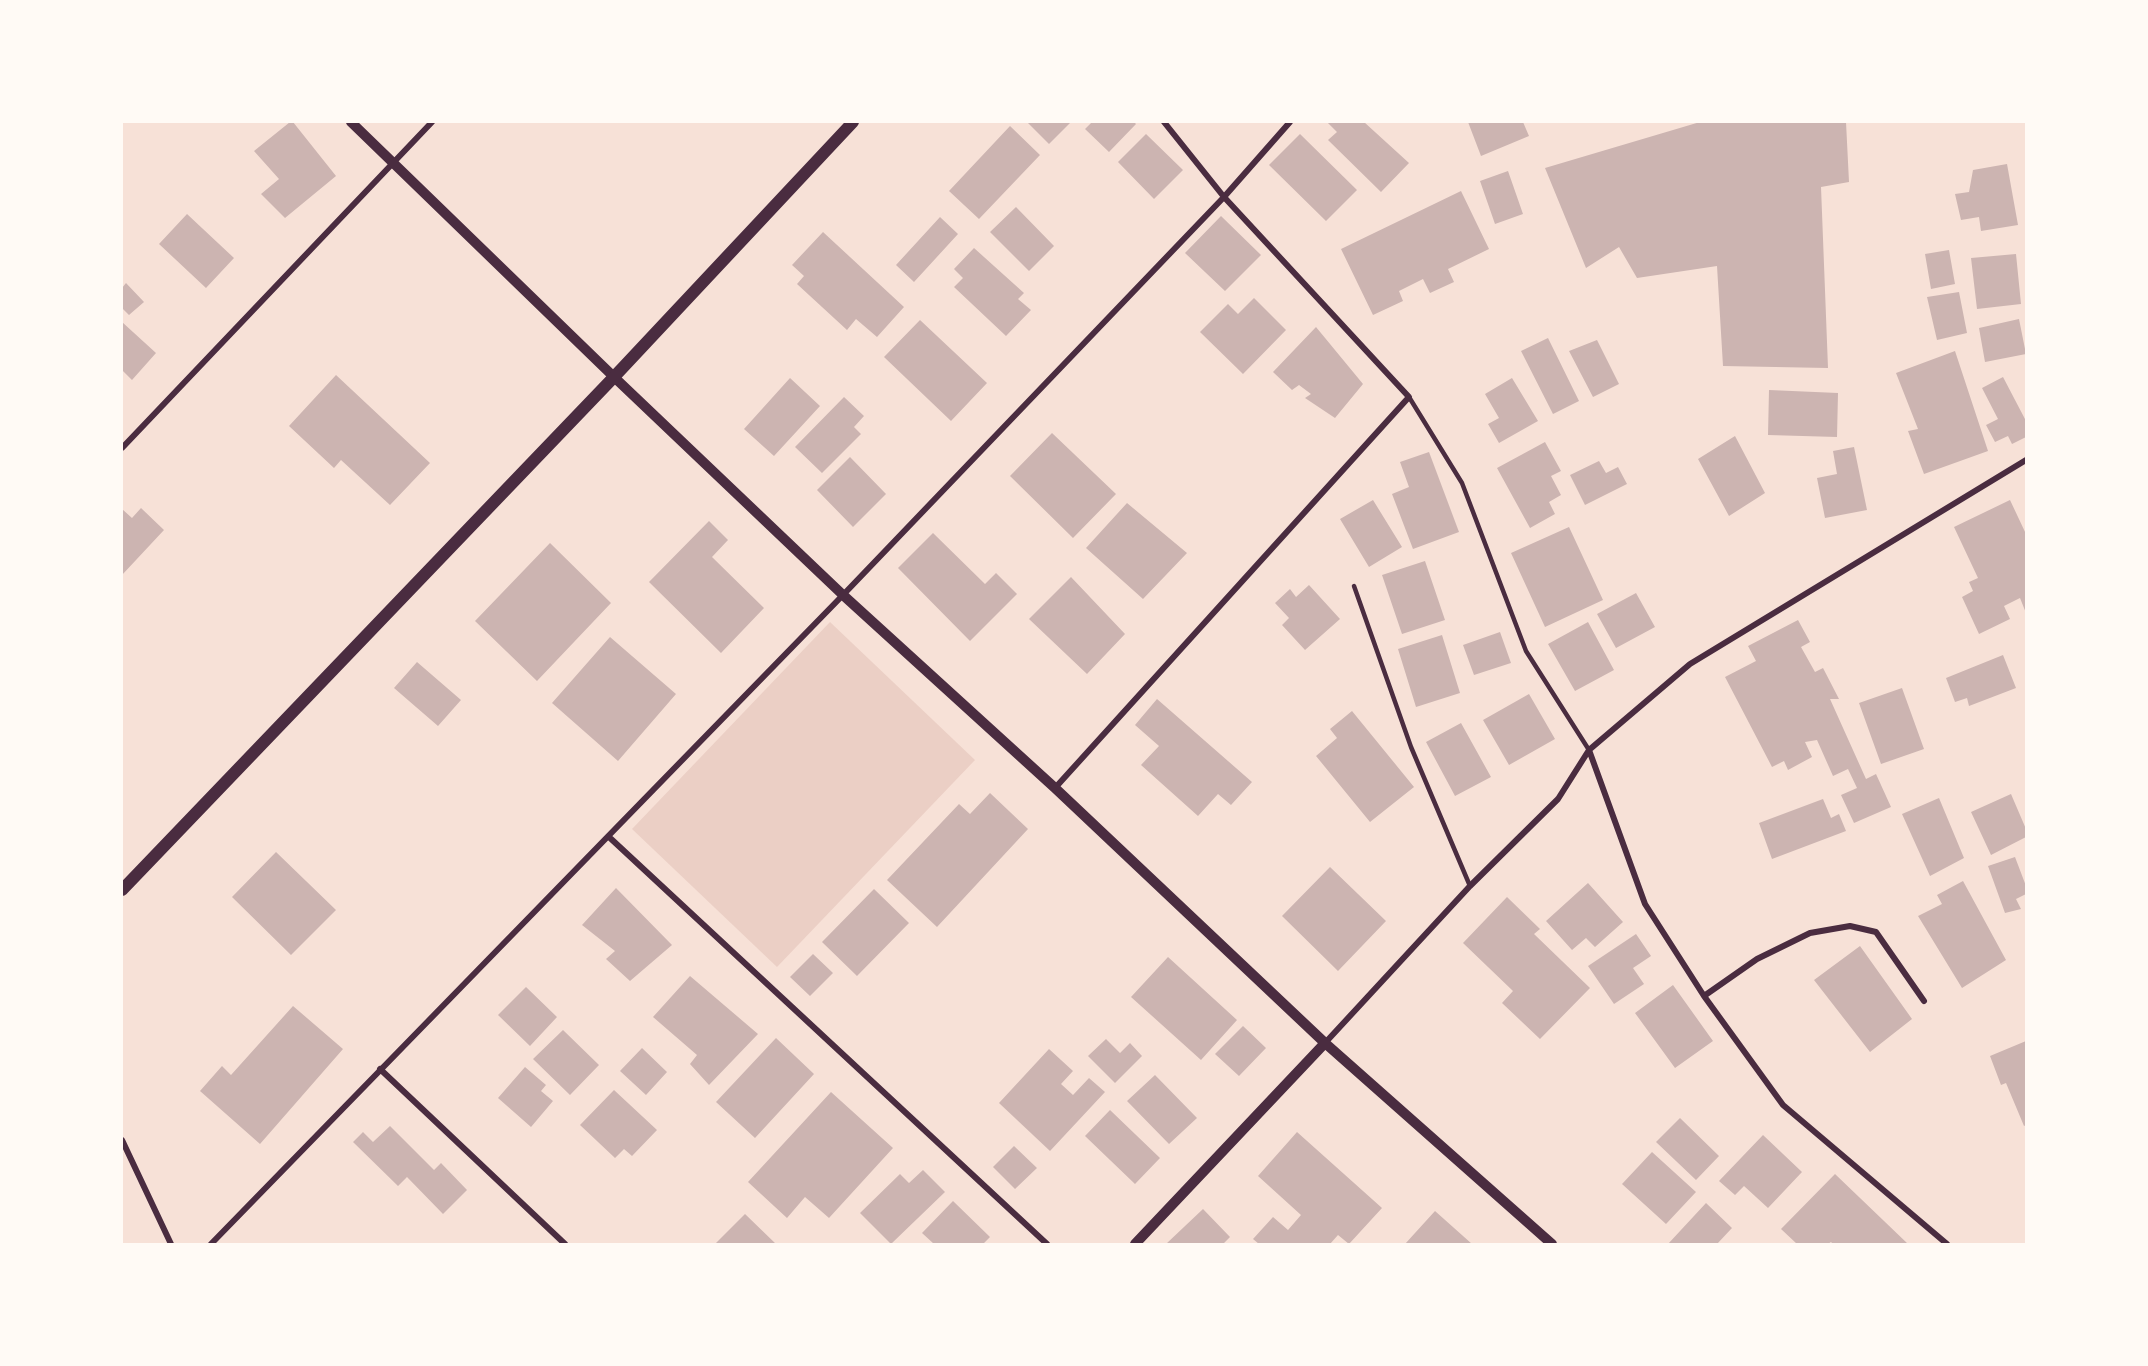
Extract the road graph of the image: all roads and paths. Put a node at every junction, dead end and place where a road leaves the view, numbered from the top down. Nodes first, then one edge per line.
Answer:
1 (351, 122) edge
2 (432, 122) edge
3 (853, 122) edge
4 (1164, 122) edge
5 (1290, 122) edge
6 (392, 163) junction
7 (1224, 197) junction
8 (614, 377) junction
9 (1410, 397) junction
10 (122, 448) edge
11 (2026, 460) edge
12 (1354, 586) dead end
13 (843, 595) junction
14 (1590, 750) junction
15 (1055, 788) junction
16 (609, 837) junction
17 (1470, 886) junction
18 (122, 890) edge
19 (1704, 996) junction
20 (1924, 1001) dead end
21 (1325, 1043) junction
22 (380, 1069) junction
23 (122, 1140) edge
24 (171, 1245) edge
25 (211, 1245) edge
26 (565, 1245) edge
27 (1047, 1245) edge
28 (1136, 1245) edge
29 (1552, 1245) edge
30 (1947, 1245) edge

1 - 6 street
2 - 6 street
3 - 8 main road
4 - 7 street
5 - 7 street
6 - 8 street
6 - 10 street
7 - 9 street
7 - 13 street
8 - 13 street
8 - 18 main road
9 - 14 lane
9 - 15 street
11 - 14 street
12 - 17 lane
13 - 15 street
13 - 16 street
14 - 17 street
14 - 19 street
15 - 21 street
16 - 22 street
16 - 27 street
17 - 21 street
19 - 20 street
19 - 30 street
21 - 28 street
21 - 29 street
22 - 25 street
22 - 26 street
23 - 24 street

